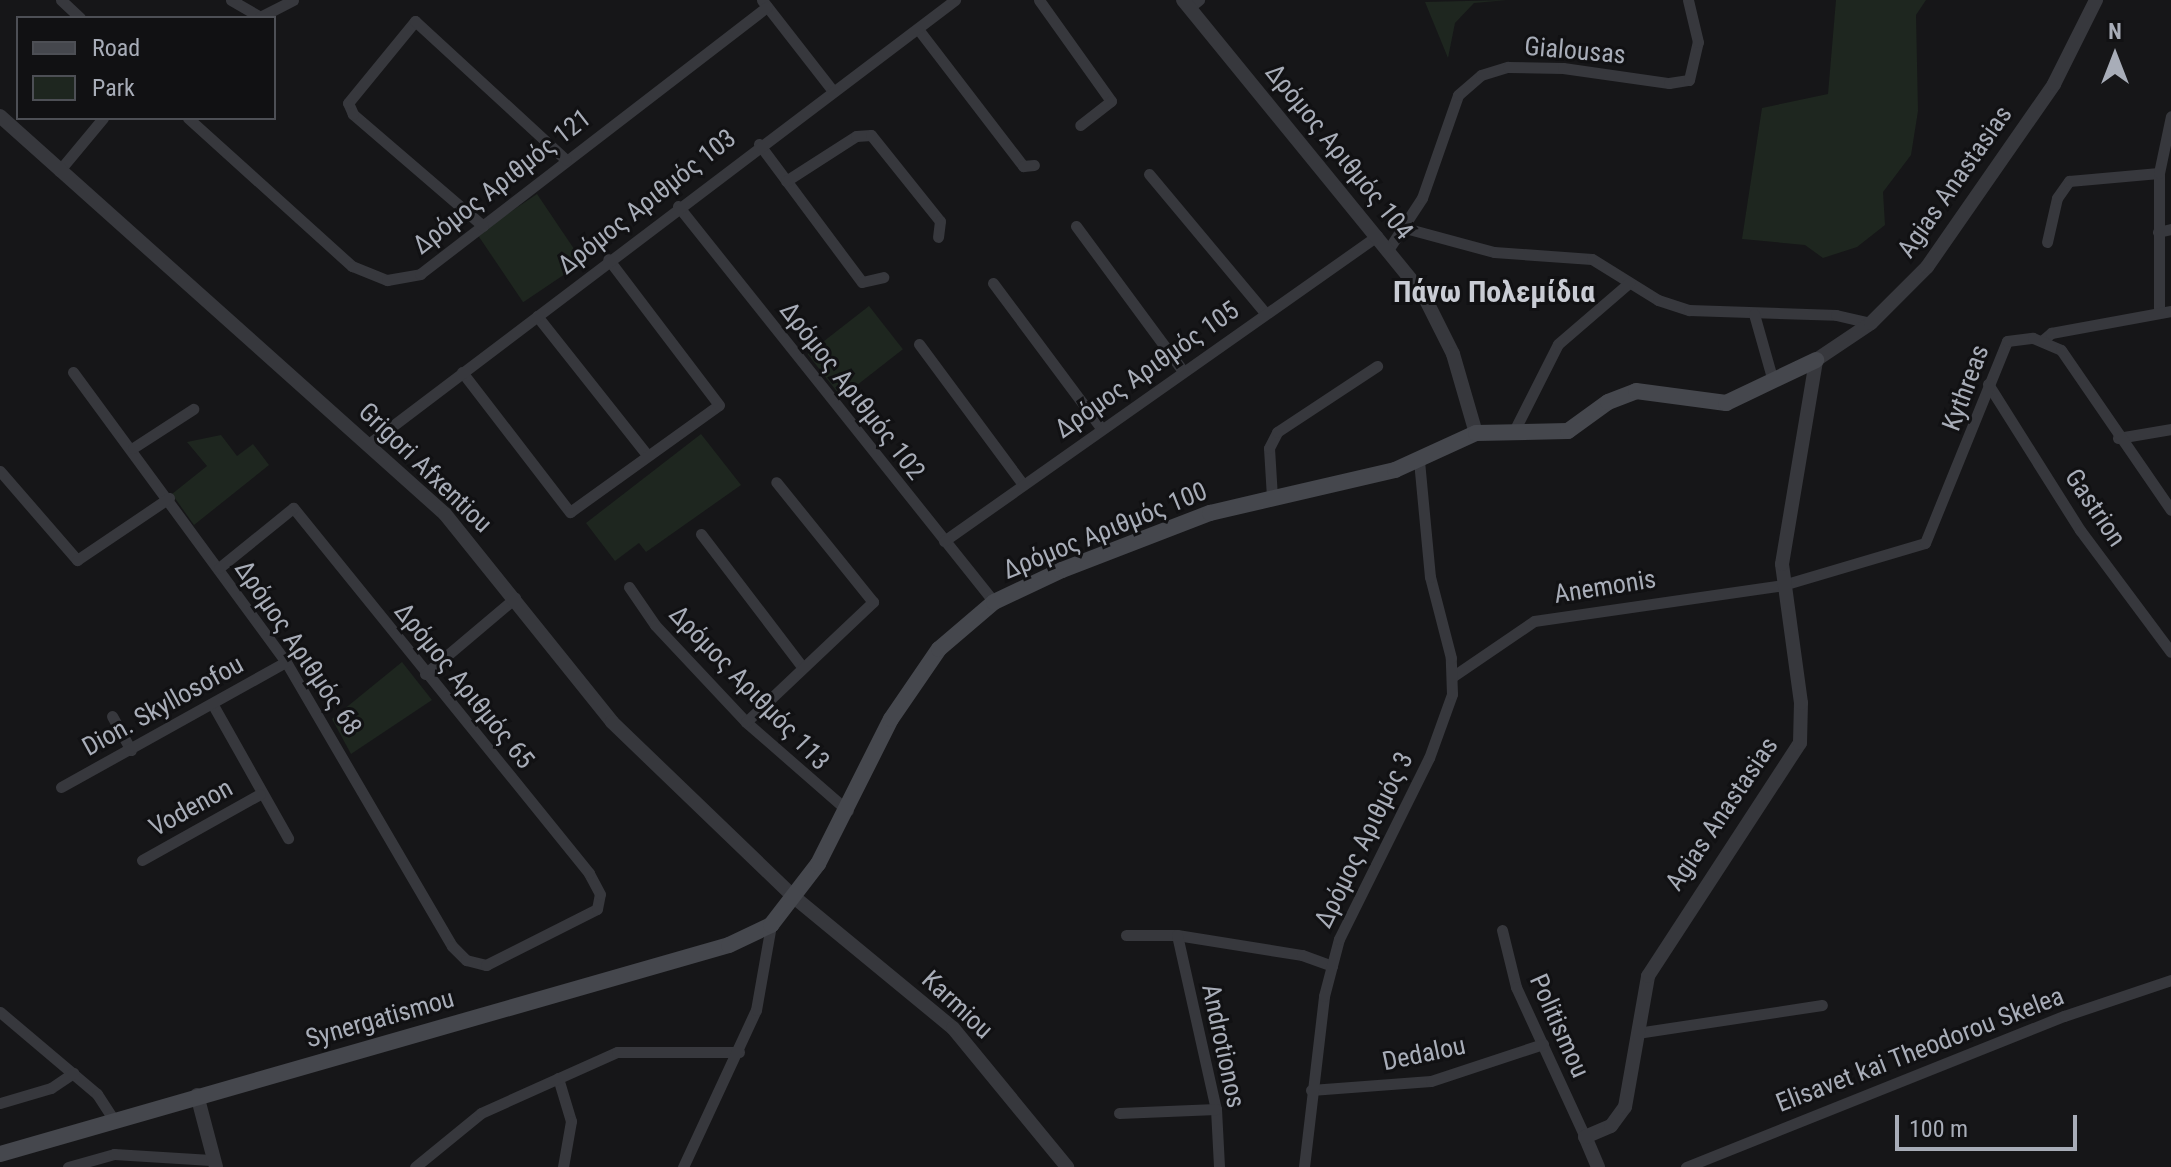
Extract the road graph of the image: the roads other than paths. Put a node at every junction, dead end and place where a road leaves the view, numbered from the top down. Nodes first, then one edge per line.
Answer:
1 (61, 0) edge
2 (231, 0) edge
3 (293, 0) edge
4 (955, 0) edge
5 (1039, 0) edge
6 (1688, 0) edge
7 (2096, 0) edge
8 (1190, 3) edge
9 (764, 4) edge
10 (78, 16) edge
11 (258, 16) edge
12 (262, 16) edge
13 (918, 29) junction
14 (832, 90) junction
15 (0, 116) edge
16 (2171, 116) edge
17 (101, 120) edge
18 (190, 120) edge
19 (1080, 125) dead end
20 (759, 144) junction
21 (566, 160) junction
22 (1034, 165) dead end
23 (59, 171) junction
24 (2159, 173) junction
25 (1149, 174) dead end
26 (786, 181) junction
27 (678, 206) junction
28 (483, 226) junction
29 (1076, 226) dead end
30 (1405, 228) junction
31 (2171, 229) edge
32 (2158, 232) junction
33 (1377, 236) junction
34 (938, 237) dead end
35 (2047, 242) dead end
36 (1388, 250) junction
37 (608, 259) junction
38 (883, 277) dead end
39 (993, 283) dead end
40 (1629, 283) junction
41 (2165, 311) edge
42 (1266, 314) junction
43 (1754, 314) junction
44 (537, 316) junction
45 (1871, 323) junction
46 (2043, 340) junction
47 (919, 344) dead end
48 (1816, 360) junction
49 (1377, 366) dead end
50 (1183, 371) junction
51 (73, 372) dead end
52 (462, 372) junction
53 (1773, 381) junction
54 (1988, 384) junction
55 (193, 409) dead end
56 (1102, 429) junction
57 (2171, 429) edge
58 (1514, 431) junction
59 (1476, 433) junction
60 (2118, 438) junction
61 (370, 443) junction
62 (133, 448) junction
63 (647, 455) junction
64 (1419, 461) junction
65 (0, 471) edge
66 (776, 482) dead end
67 (1022, 483) junction
68 (1272, 497) junction
69 (169, 498) junction
70 (2171, 510) edge
71 (701, 534) dead end
72 (944, 541) junction
73 (219, 568) junction
74 (1783, 585) junction
75 (629, 587) dead end
76 (515, 598) junction
77 (994, 602) junction
78 (2171, 652) edge
79 (286, 662) junction
80 (803, 668) junction
81 (425, 674) junction
82 (1452, 677) junction
83 (213, 705) junction
84 (112, 716) dead end
85 (746, 722) junction
86 (131, 750) junction
87 (61, 787) dead end
88 (260, 794) junction
89 (848, 811) junction
90 (288, 838) dead end
91 (142, 860) dead end
92 (600, 894) joint
93 (794, 897) junction
94 (771, 925) junction
95 (1502, 930) dead end
96 (1126, 935) dead end
97 (1177, 935) junction
98 (1332, 966) junction
99 (2171, 980) edge
100 (1822, 1005) dead end
101 (0, 1012) edge
102 (1637, 1033) junction
103 (1543, 1044) junction
104 (739, 1052) junction
105 (73, 1073) junction
106 (558, 1078) junction
107 (1311, 1090) junction
108 (197, 1095) junction
109 (0, 1103) edge
110 (1216, 1109) junction
111 (1119, 1113) dead end
112 (114, 1120) junction
113 (1585, 1137) junction
114 (0, 1154) edge
115 (214, 1163) edge
116 (68, 1167) edge
117 (415, 1167) edge
118 (563, 1167) edge
119 (683, 1167) edge
120 (1067, 1167) edge
121 (1219, 1167) edge
122 (1304, 1167) edge
123 (1598, 1167) edge
124 (1686, 1167) edge

1 - 10 street
2 - 11 street
3 - 12 street
4 - 13 street, Δρόμος Αριθμός 103
5 - 19 street
6 - 30 street, Gialousas
7 - 45 street, Agias Anastasias
8 - 33 street, Δρόμος Αριθμός 104
9 - 14 street
9 - 21 street, Δρόμος Αριθμός 121
13 - 14 street, Δρόμος Αριθμός 103
13 - 22 street
14 - 20 street, Δρόμος Αριθμός 103
15 - 23 street, Grigori Afxentiou
16 - 24 street
17 - 23 street
18 - 28 street, Δρόμος Αριθμός 121
20 - 26 street
20 - 27 street, Δρόμος Αριθμός 103
21 - 28 street, Δρόμος Αριθμός 121
21 - 28 street
23 - 61 street, Grigori Afxentiou
24 - 32 street
24 - 35 street
25 - 42 street
26 - 34 street
26 - 38 street
27 - 37 street, Δρόμος Αριθμός 103
27 - 72 street, Δρόμος Αριθμός 102
29 - 50 street
30 - 36 street, Gialousas
30 - 40 street
31 - 32 street
32 - 41 street
33 - 36 street, Δρόμος Αριθμός 104
33 - 42 street, Δρόμος Αριθμός 105
36 - 59 street, Δρόμος Αριθμός 104
37 - 44 street, Δρόμος Αριθμός 103
37 - 63 street
39 - 56 street
40 - 43 street
40 - 58 street
41 - 46 street
42 - 50 street, Δρόμος Αριθμός 105
43 - 45 street
43 - 53 street
44 - 52 street, Δρόμος Αριθμός 103
44 - 63 street
45 - 48 street, Agias Anastasias
46 - 54 street, Kythreas
46 - 60 street
47 - 67 street
48 - 53 main road, Agias Anastasias
48 - 74 street, Agias Anastasias
49 - 68 street
50 - 56 street, Δρόμος Αριθμός 105
51 - 62 street, Δρόμος Αριθμός 68
52 - 61 street, Δρόμος Αριθμός 103
52 - 63 street
53 - 58 main road, Agias Anastasias
54 - 74 street, Kythreas
54 - 78 street, Gastrion
55 - 62 street
56 - 67 street, Δρόμος Αριθμός 105
57 - 60 street
58 - 59 main road, Agias Anastasias
59 - 64 main road, Δρόμος Αριθμός 100
60 - 70 street
61 - 76 street, Grigori Afxentiou
62 - 69 street, Δρόμος Αριθμός 68
64 - 68 main road, Δρόμος Αριθμός 100
64 - 82 street
65 - 69 street
66 - 80 street
67 - 72 street, Δρόμος Αριθμός 105
68 - 77 main road, Δρόμος Αριθμός 100
69 - 73 street, Δρόμος Αριθμός 68
71 - 80 street
72 - 77 street, Δρόμος Αριθμός 102
73 - 79 street, Δρόμος Αριθμός 68
73 - 81 street, Δρόμος Αριθμός 65
74 - 82 street, Anemonis
74 - 102 street, Agias Anastasias
75 - 85 street, Δρόμος Αριθμός 113
76 - 81 street
76 - 93 street, Grigori Afxentiou
77 - 89 main road, Δρόμος Αριθμός 100
79 - 83 street, Dion. Skyllosofou
79 - 92 street, Δρόμος Αριθμός 68
80 - 85 street
81 - 92 street, Δρόμος Αριθμός 65
82 - 98 street, Δρόμος Αριθμός 3
83 - 86 street, Dion. Skyllosofou
83 - 88 street
84 - 86 street
85 - 89 street, Δρόμος Αριθμός 113
86 - 87 street, Dion. Skyllosofou
88 - 90 street
88 - 91 street, Vodenon
89 - 93 main road, Δρόμος Αριθμός 100
93 - 94 main road, Δρόμος Αριθμός 100
93 - 120 street, Karmiou
94 - 104 street
94 - 108 main road, Synergatismou
95 - 103 street, Politismou
96 - 97 street
97 - 98 street
97 - 110 street, Androtionos
98 - 107 street, Δρόμος Αριθμός 3
99 - 124 street, Elisavet kai Theodorou Skelea
100 - 102 street
101 - 105 street
102 - 113 street, Agias Anastasias
103 - 107 street, Dedalou
103 - 113 street, Politismou
104 - 106 street
104 - 119 street
105 - 109 street
105 - 112 street
106 - 117 street
106 - 118 street
107 - 122 street, Δρόμος Αριθμός 3
108 - 112 main road, Synergatismou
108 - 115 street
110 - 111 street
110 - 121 street, Androtionos
112 - 114 main road, Synergatismou
113 - 123 street
115 - 116 street

